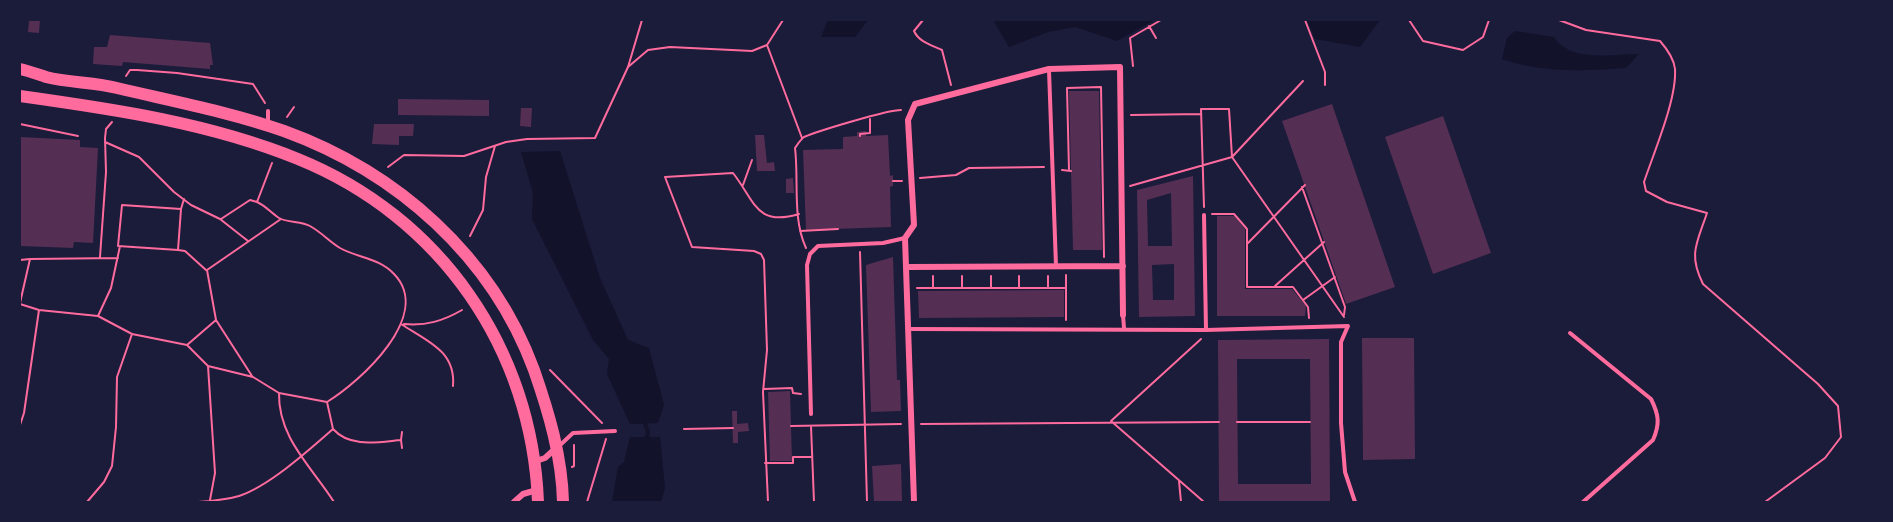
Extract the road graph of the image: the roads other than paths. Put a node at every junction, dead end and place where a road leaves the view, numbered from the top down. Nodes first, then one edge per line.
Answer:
1 (20, 69) edge
2 (1049, 69) junction
3 (20, 96) edge
4 (268, 111) road end
5 (267, 126) junction
6 (1204, 214) road end
7 (905, 238) junction
8 (1056, 266) junction
9 (1123, 266) junction
10 (908, 267) junction
11 (1124, 315) joint
12 (909, 328) junction
13 (1124, 328) junction
14 (1206, 330) junction
15 (1570, 333) dead end
16 (811, 414) dead end
17 (615, 430) dead end
18 (557, 447) junction
19 (536, 461) junction
20 (537, 496) edge
21 (514, 502) edge
22 (563, 502) edge
23 (914, 502) edge
24 (1355, 502) edge
25 (1583, 502) edge

1 - 5 main road
2 - 7 street
2 - 8 lane
2 - 9 street
3 - 19 main road
4 - 5 lane
5 - 18 main road
6 - 14 lane
7 - 10 street
7 - 16 lane
8 - 9 street
8 - 10 street
9 - 11 street
10 - 12 street
11 - 13 lane
12 - 13 lane
12 - 23 street
13 - 14 lane
14 - 24 lane
15 - 25 lane
17 - 18 lane
18 - 19 street
18 - 22 main road
19 - 20 main road
20 - 21 street

